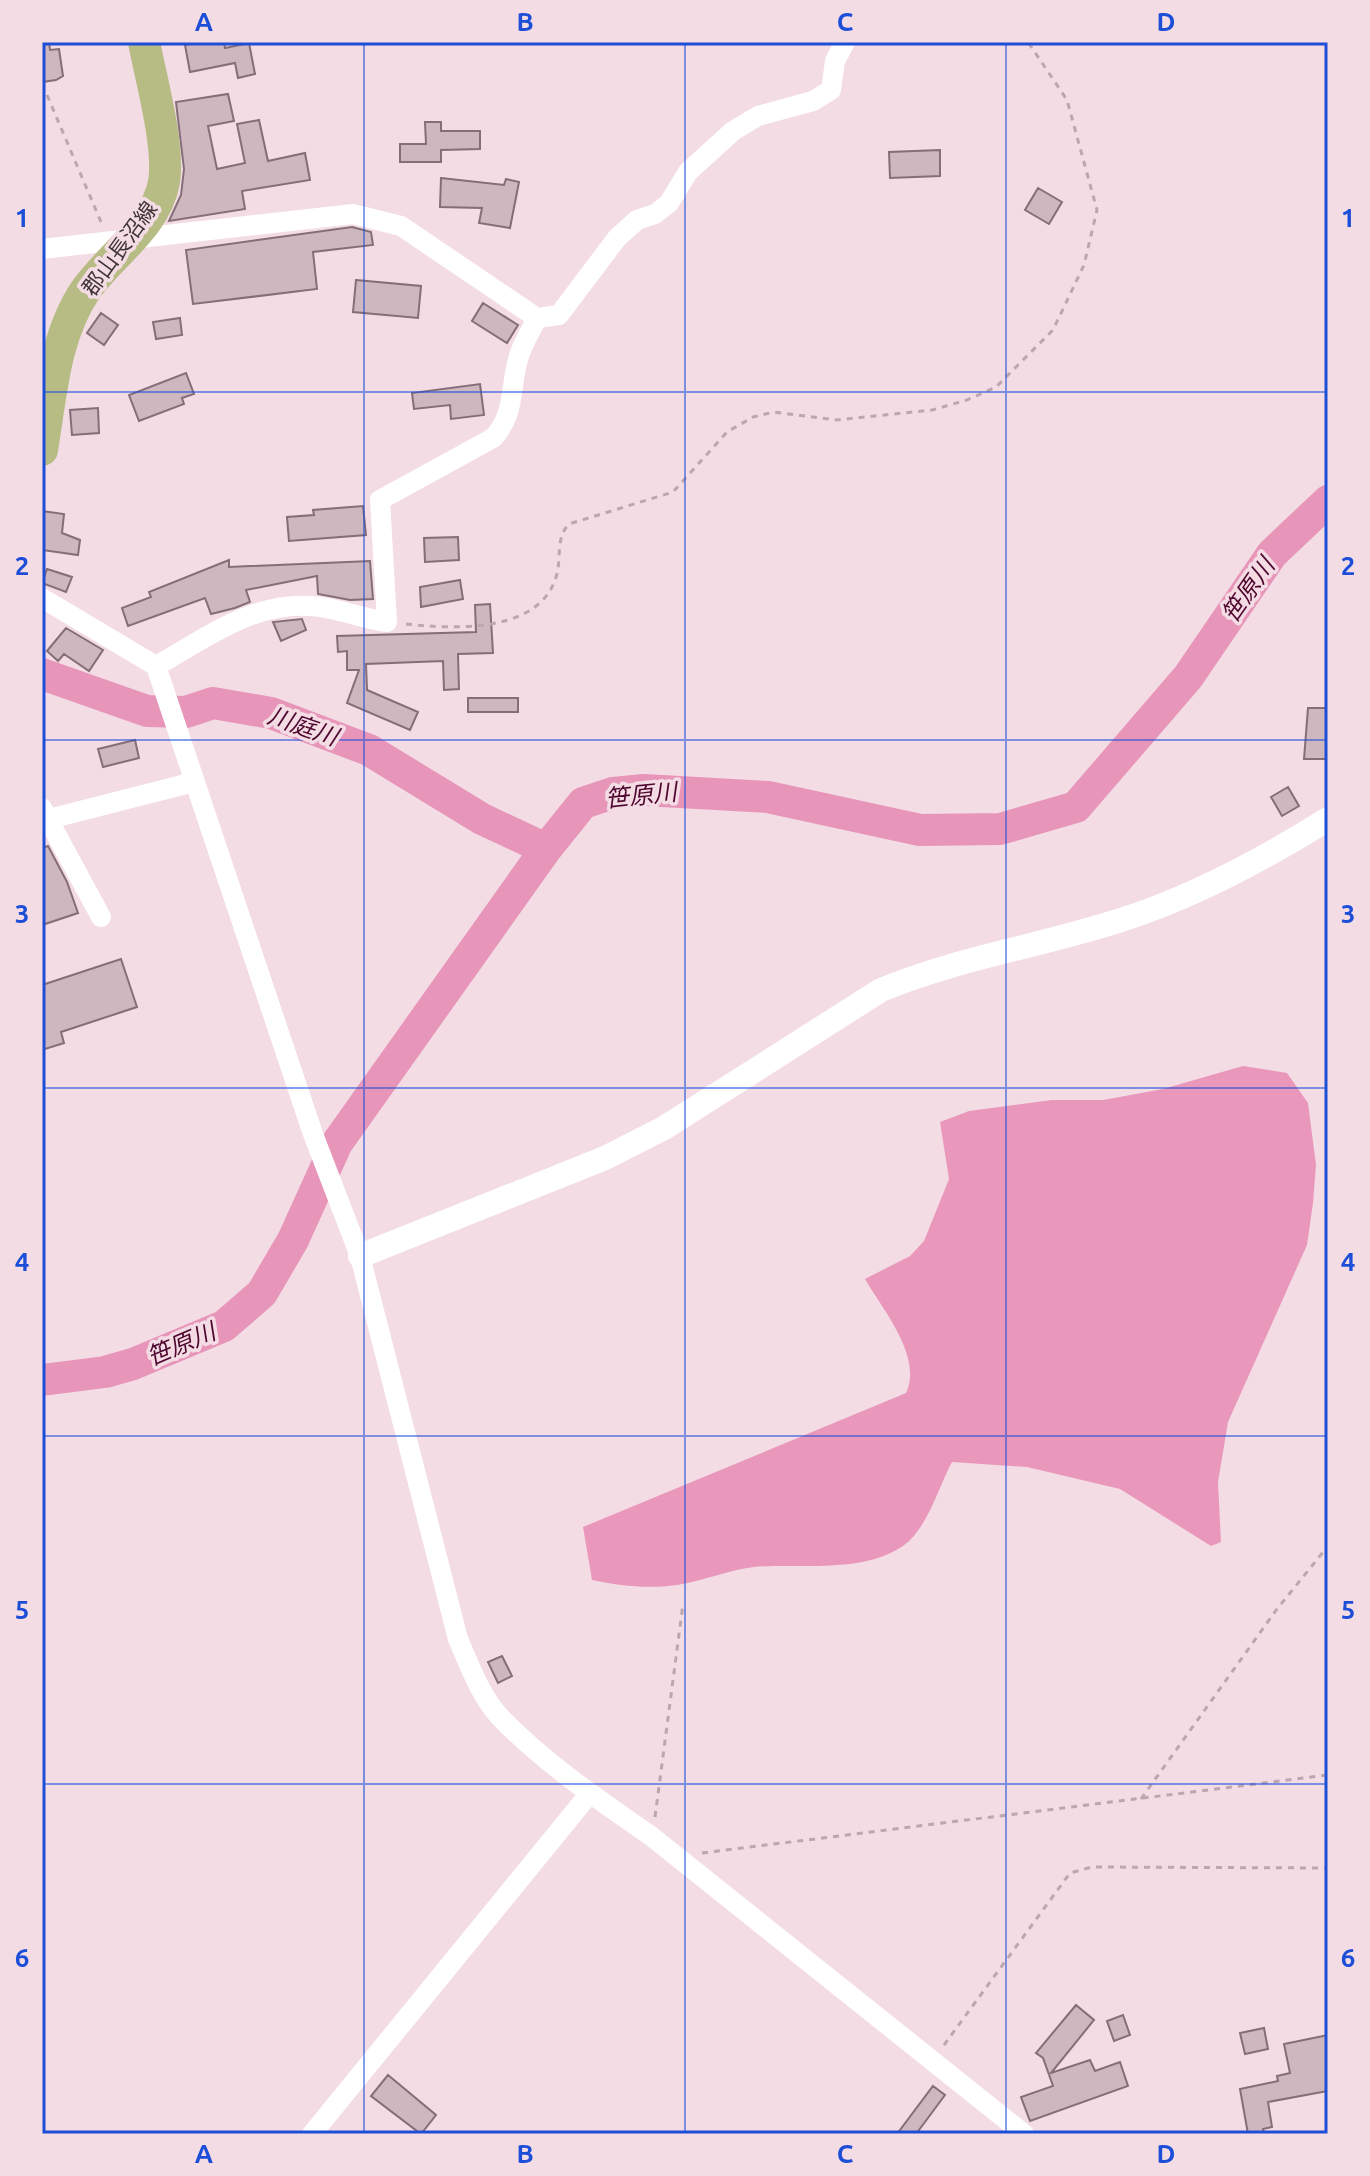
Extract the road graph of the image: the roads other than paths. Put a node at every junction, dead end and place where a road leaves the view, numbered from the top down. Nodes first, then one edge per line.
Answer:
1 (144, 42) edge
2 (845, 42) edge
3 (120, 242) junction
4 (42, 249) edge
5 (537, 318) junction
6 (42, 450) edge
7 (42, 598) edge
8 (159, 675) junction
9 (194, 782) junction
10 (45, 813) edge
11 (1328, 819) edge
12 (101, 917) dead end
13 (360, 1256) junction
14 (590, 1793) junction
15 (312, 2134) edge
16 (1024, 2134) edge

1 - 3 main road, 郡山長沼線
2 - 5 street
3 - 4 street
3 - 5 street
3 - 6 main road, 郡山長沼線
5 - 8 street
7 - 8 street
8 - 9 street
9 - 10 street
9 - 13 street
10 - 12 street
11 - 13 street
13 - 14 street
14 - 15 street
14 - 16 street

